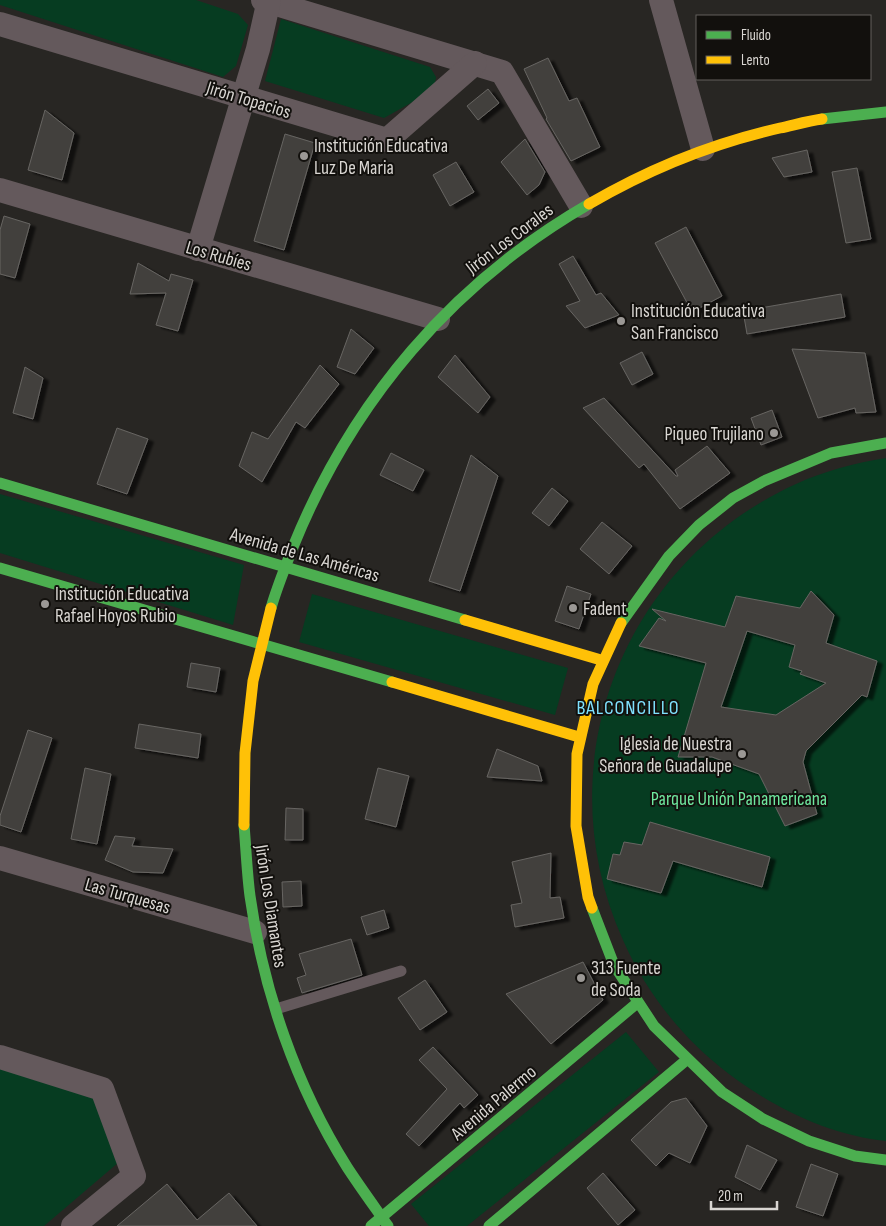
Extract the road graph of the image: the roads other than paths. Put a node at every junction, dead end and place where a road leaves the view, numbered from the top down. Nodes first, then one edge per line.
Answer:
1 (661, 0) edge
2 (266, 1) edge
3 (0, 24) edge
4 (475, 64) junction
5 (244, 97) junction
6 (886, 112) edge
7 (703, 149) junction
8 (0, 190) edge
9 (581, 206) junction
10 (198, 249) junction
11 (438, 319) junction
12 (886, 443) edge
13 (0, 483) edge
14 (283, 566) junction
15 (0, 568) edge
16 (260, 644) junction
17 (601, 660) junction
18 (578, 738) junction
19 (0, 858) edge
20 (255, 932) junction
21 (401, 971) dead end
22 (636, 1004) junction
23 (275, 1009) junction
24 (0, 1057) edge
25 (684, 1062) junction
26 (886, 1160) edge
27 (385, 1222) edge
28 (73, 1226) edge
29 (371, 1226) edge
30 (488, 1226) edge

1 - 7 street
2 - 4 street
2 - 5 street
3 - 5 street, Jirón Topacios
4 - 5 street, Jirón Topacios
4 - 9 street
5 - 10 street
6 - 7 street, Jirón Los Corales
7 - 9 street, Jirón Los Corales
8 - 10 street, Los Rubíes
9 - 11 street, Jirón Los Corales
10 - 11 street, Los Rubíes
11 - 14 street, Jirón Los Corales
12 - 17 street
13 - 14 street, Avenida de Las Américas
14 - 16 street, Jirón Los Diamantes
14 - 17 street, Avenida de Las Américas
15 - 16 street
16 - 18 street
16 - 20 street, Jirón Los Diamantes
17 - 18 street
18 - 22 street
19 - 20 street, Las Turquesas
20 - 23 street, Jirón Los Diamantes
21 - 23 lane
22 - 25 street
22 - 27 street, Avenida Palermo
23 - 27 street, Jirón Los Diamantes
24 - 28 street
25 - 26 street
25 - 30 street
27 - 29 street, Avenida Palermo

